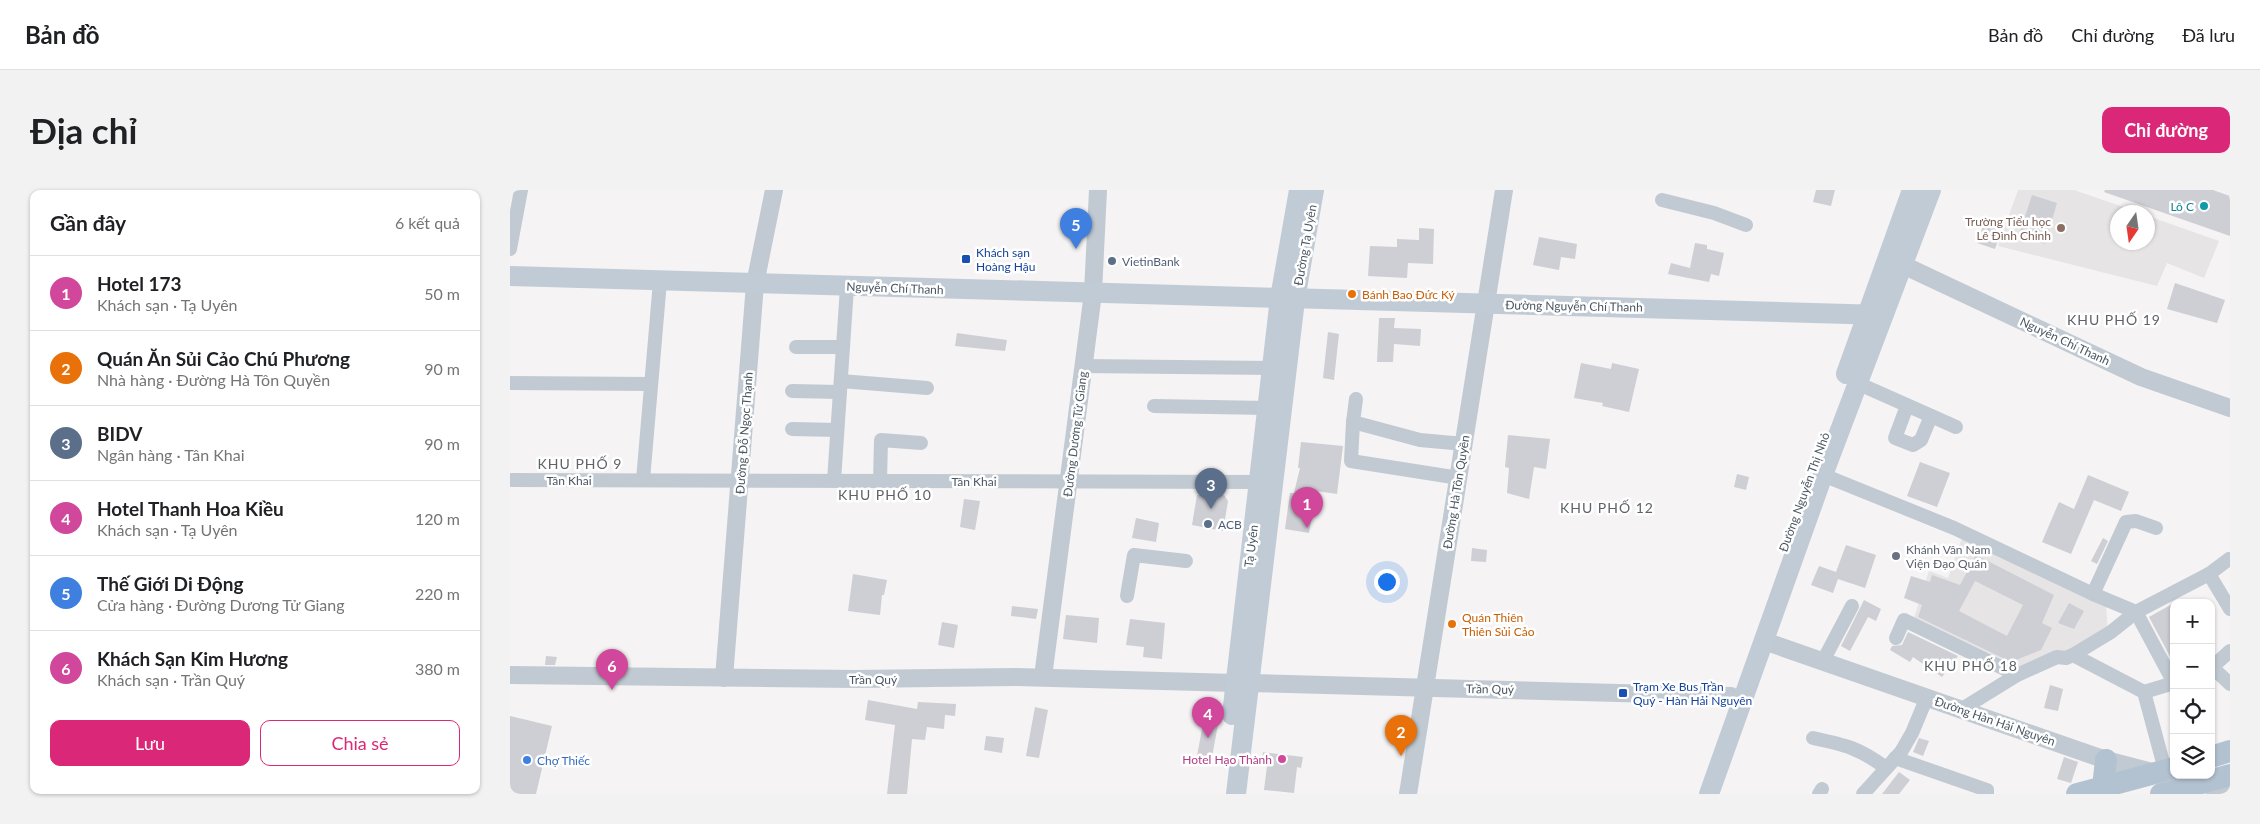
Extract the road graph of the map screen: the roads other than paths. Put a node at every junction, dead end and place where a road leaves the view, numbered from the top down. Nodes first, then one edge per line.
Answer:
1 (521, 190) edge
2 (774, 190) edge
3 (1098, 190) edge
4 (1299, 190) edge
5 (1314, 190) edge
6 (1504, 190) edge
7 (1912, 190) edge
8 (1931, 190) edge
9 (1662, 200) dead end
10 (1746, 225) dead end
11 (510, 249) edge
12 (1895, 262) junction
13 (510, 276) edge
14 (660, 281) junction
15 (755, 284) junction
16 (847, 287) junction
17 (1093, 293) junction
18 (1288, 299) junction
19 (1486, 304) junction
20 (1876, 314) junction
21 (796, 347) dead end
22 (843, 347) junction
23 (1083, 366) junction
24 (1272, 368) junction
25 (510, 383) edge
26 (1858, 383) junction
27 (651, 384) junction
28 (840, 386) junction
29 (927, 388) dead end
30 (792, 391) dead end
31 (1356, 399) dead end
32 (1154, 406) dead end
33 (1907, 406) junction
34 (1268, 408) junction
35 (2230, 408) edge
36 (1930, 416) junction
37 (1353, 422) junction
38 (1956, 427) dead end
39 (792, 429) dead end
40 (837, 430) junction
41 (920, 443) dead end
42 (1464, 444) junction
43 (1823, 476) junction
44 (1459, 478) junction
45 (510, 480) edge
46 (642, 480) junction
47 (741, 481) junction
48 (834, 481) junction
49 (880, 481) junction
50 (1068, 482) junction
51 (1266, 482) junction
52 (2156, 528) dead end
53 (2229, 559) edge
54 (1186, 561) dead end
55 (2209, 574) junction
56 (2093, 594) junction
57 (1127, 596) dead end
58 (1852, 606) dead end
59 (2230, 609) edge
60 (2136, 612) junction
61 (1896, 638) dead end
62 (1758, 639) junction
63 (2230, 651) edge
64 (2073, 655) junction
65 (1823, 661) junction
66 (2215, 665) edge
67 (2215, 671) edge
68 (510, 675) edge
69 (2017, 675) junction
70 (2170, 676) edge
71 (1043, 677) junction
72 (724, 678) junction
73 (1242, 683) junction
74 (2170, 684) edge
75 (2230, 684) edge
76 (1425, 688) junction
77 (2144, 692) junction
78 (1738, 696) junction
79 (1926, 697) junction
80 (1962, 709) junction
81 (1813, 738) dead end
82 (2230, 751) edge
83 (2215, 756) edge
84 (2106, 760) junction
85 (1890, 763) junction
86 (2164, 770) edge
87 (2201, 783) junction
88 (2103, 786) junction
89 (2226, 787) edge
90 (1222, 794) edge
91 (1236, 794) edge
92 (1408, 794) edge
93 (1696, 794) edge
94 (1709, 794) edge
95 (1863, 794) edge
96 (1987, 794) edge
97 (2077, 794) edge
98 (2161, 794) edge

1 - 11 street
2 - 15 street, Đường Đỗ Ngọc Thạnh
3 - 17 street, Đường Dương Tử Giang
4 - 18 main road, Đường Tạ Uyên
5 - 18 main road, Đường Tạ Uyên
6 - 19 street, Đường Hà Tôn Quyền
7 - 12 main road
8 - 12 main road
9 - 10 street
12 - 20 main road
12 - 35 street, Nguyễn Chí Thanh
13 - 14 main road, Nguyễn Chí Thanh
14 - 15 main road, Nguyễn Chí Thanh
14 - 27 street
15 - 16 main road, Nguyễn Chí Thanh
15 - 47 street, Đường Đỗ Ngọc Thạnh
16 - 17 main road, Nguyễn Chí Thanh
16 - 22 street
17 - 18 main road, Nguyễn Chí Thanh
17 - 23 street, Đường Dương Tử Giang
18 - 19 main road, Đường Nguyễn Chí Thanh
18 - 24 main road, Tạ Uyên
18 - 51 main road, Tạ Uyên
19 - 20 main road, Đường Nguyễn Chí Thanh
19 - 42 street, Đường Hà Tôn Quyền
20 - 26 main road, Đường Nguyễn Thị Nhỏ
20 - 62 main road, Đường Nguyễn Thị Nhỏ
21 - 22 street
22 - 28 street
23 - 24 street
23 - 50 street, Đường Dương Tử Giang
24 - 34 main road, Tạ Uyên
25 - 27 street
26 - 33 street
26 - 43 main road, Đường Nguyễn Thị Nhỏ
27 - 46 street
28 - 29 street
28 - 30 street
28 - 40 street
31 - 37 street
32 - 34 street
33 - 36 street
33 - 36 street
34 - 51 main road, Tạ Uyên
36 - 38 street
37 - 42 street
37 - 44 street
39 - 40 street
40 - 48 street
41 - 49 street
42 - 44 street, Đường Hà Tôn Quyền
43 - 56 street
43 - 62 main road, Đường Nguyễn Thị Nhỏ
44 - 76 street, Đường Hà Tôn Quyền
45 - 46 street, Tân Khai
46 - 47 street, Tân Khai
47 - 48 street, Tân Khai
47 - 72 street, Đường Đỗ Ngọc Thạnh
48 - 49 street, Tân Khai
49 - 50 street, Tân Khai
50 - 51 street, Tân Khai
50 - 71 street, Đường Dương Tử Giang
51 - 73 main road, Tạ Uyên
52 - 56 street
53 - 55 street
54 - 57 street
55 - 59 street
55 - 60 street
56 - 60 street
58 - 65 street
60 - 64 street
60 - 70 street
61 - 69 street
62 - 65 street, Đường Hàn Hải Nguyên
62 - 78 main road, Đường Nguyễn Thị Nhỏ
63 - 66 street
64 - 69 street
64 - 77 street
65 - 79 street, Đường Hàn Hải Nguyên
67 - 75 street
68 - 72 street, Trần Quý
69 - 80 street
71 - 72 street, Trần Quý
71 - 73 street, Trần Quý
73 - 76 street, Trần Quý
73 - 90 main road, Tạ Uyên
73 - 91 main road, Tạ Uyên
74 - 77 street
76 - 78 street, Trần Quý
76 - 92 street, Đường Hà Tôn Quyền
77 - 86 street
78 - 93 main road, Đường Nguyễn Thị Nhỏ
78 - 94 main road, Đường Nguyễn Thị Nhỏ
79 - 80 street, Đường Hàn Hải Nguyên
79 - 85 street
80 - 84 street, Đường Hàn Hải Nguyên
81 - 85 street
82 - 83 main road
84 - 86 street, Đường Hàn Hải Nguyên
84 - 88 main road
85 - 95 street
85 - 96 street
86 - 87 street, Đường Hàn Hải Nguyên
86 - 88 main road
87 - 89 main road
87 - 98 main road
88 - 97 main road

